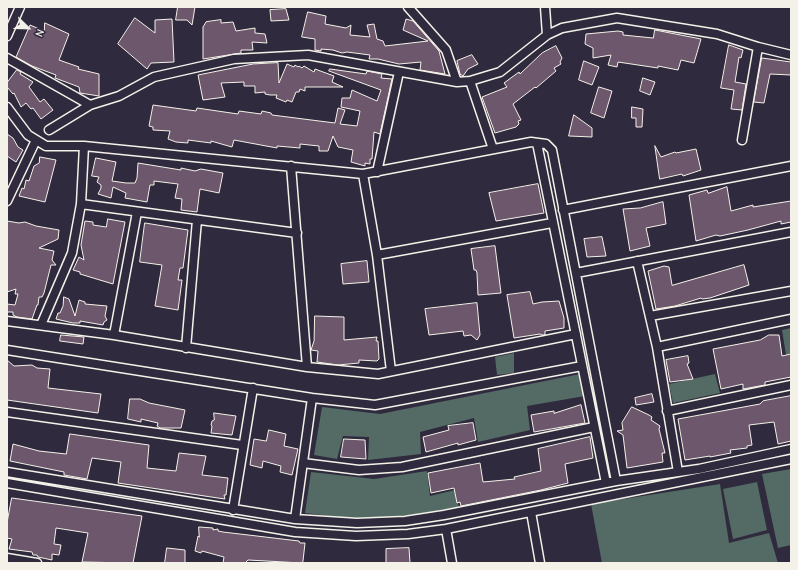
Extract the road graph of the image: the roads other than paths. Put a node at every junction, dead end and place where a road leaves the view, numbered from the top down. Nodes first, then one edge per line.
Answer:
1 (20, 7) edge
2 (408, 7) edge
3 (545, 7) edge
4 (547, 35) junction
5 (7, 36) edge
6 (758, 47) junction
7 (791, 55) edge
8 (7, 58) edge
9 (399, 72) junction
10 (470, 81) junction
11 (457, 82) junction
12 (90, 105) junction
13 (7, 107) edge
14 (49, 130) dead end
15 (36, 140) junction
16 (742, 140) dead end
17 (537, 143) junction
18 (84, 146) junction
19 (493, 149) junction
20 (291, 166) junction
21 (791, 166) edge
22 (377, 172) junction
23 (363, 174) junction
24 (7, 201) edge
25 (81, 204) junction
26 (564, 210) junction
27 (137, 212) junction
28 (197, 220) junction
29 (552, 223) junction
30 (791, 232) edge
31 (297, 233) junction
32 (377, 255) junction
33 (636, 261) junction
34 (576, 273) junction
35 (791, 291) edge
36 (650, 316) junction
37 (791, 319) edge
38 (7, 322) edge
39 (41, 325) junction
40 (576, 334) junction
41 (114, 335) junction
42 (657, 347) junction
43 (186, 348) junction
44 (7, 350) edge
45 (582, 366) junction
46 (307, 367) junction
47 (391, 371) junction
48 (791, 386) edge
49 (253, 388) junction
50 (312, 398) junction
51 (667, 411) junction
52 (7, 412) edge
53 (594, 427) junction
54 (242, 446) junction
55 (791, 449) edge
56 (791, 459) edge
57 (303, 463) junction
58 (7, 472) edge
59 (678, 472) junction
60 (616, 481) junction
61 (7, 483) edge
62 (606, 483) junction
63 (233, 510) junction
64 (531, 512) junction
65 (295, 519) junction
66 (446, 529) junction
67 (7, 558) edge
68 (38, 563) edge
69 (452, 563) edge
70 (540, 563) edge

1 - 5 street
2 - 11 street
3 - 4 street
4 - 6 street
4 - 10 street
6 - 7 street
6 - 16 street
8 - 12 street
9 - 11 street
9 - 12 street
9 - 22 street
10 - 11 street
10 - 19 street
12 - 14 street
13 - 15 street
15 - 18 street
15 - 24 street
17 - 19 street
17 - 26 street
17 - 29 street
18 - 20 street
18 - 25 street
19 - 22 street
20 - 23 street
20 - 31 street
21 - 26 street
22 - 23 street
23 - 32 street
25 - 27 street
25 - 39 street
26 - 34 street
27 - 28 street
27 - 41 street
28 - 31 street
28 - 43 street
29 - 32 street
29 - 40 street
30 - 33 street
31 - 46 street
32 - 47 street
33 - 34 street
33 - 36 street
34 - 60 street
35 - 36 street
36 - 42 street
37 - 42 street
38 - 39 street
39 - 41 street
40 - 45 street
40 - 47 street
41 - 43 street
42 - 51 street
43 - 46 street
44 - 49 street
45 - 50 street
45 - 53 street
46 - 47 street
48 - 51 street
49 - 50 street
49 - 54 street
50 - 57 street
51 - 59 street
52 - 54 street
53 - 57 street
53 - 62 street
54 - 63 street
55 - 59 street
56 - 64 street
57 - 65 street
58 - 63 street
59 - 60 street
60 - 62 street
61 - 66 street
62 - 65 street
63 - 65 street
64 - 66 street
64 - 70 street
66 - 69 street
67 - 68 street

